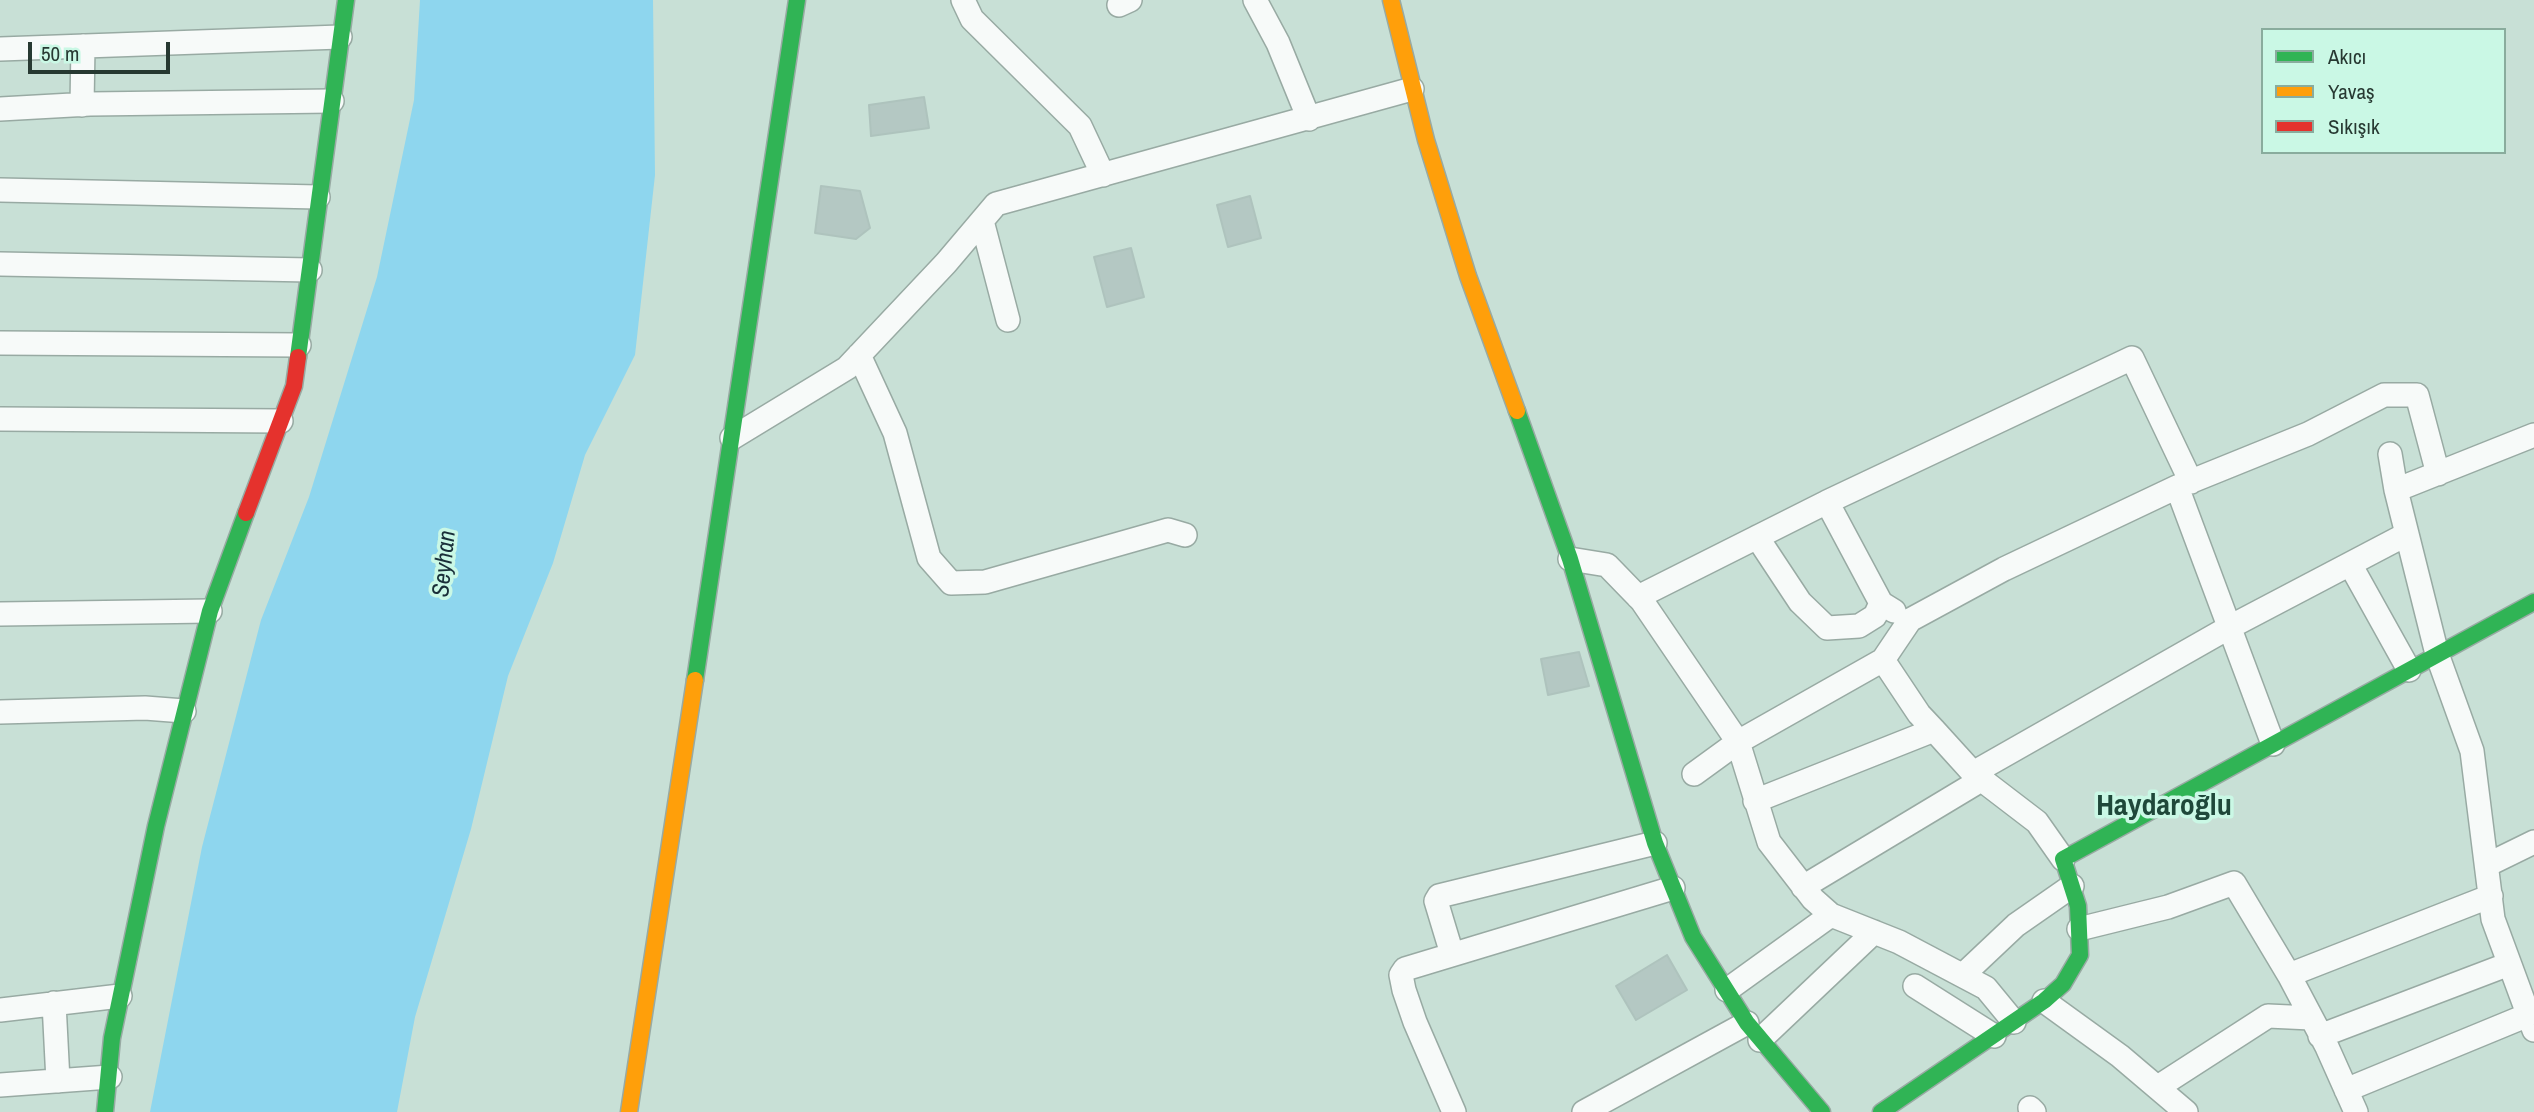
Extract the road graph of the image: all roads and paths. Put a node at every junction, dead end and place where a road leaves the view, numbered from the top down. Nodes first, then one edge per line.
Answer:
1 (346, 0) edge
2 (797, 0) edge
3 (963, 0) edge
4 (1255, 0) edge
5 (1391, 0) edge
6 (340, 37) junction
7 (83, 46) junction
8 (0, 48) edge
9 (1412, 89) junction
10 (332, 101) junction
11 (82, 105) junction
12 (0, 108) edge
13 (1308, 119) junction
14 (1103, 174) junction
15 (0, 190) edge
16 (318, 197) junction
17 (982, 221) junction
18 (0, 264) edge
19 (310, 270) junction
20 (1008, 320) dead end
21 (0, 343) edge
22 (299, 345) junction
23 (859, 355) junction
24 (0, 419) edge
25 (281, 421) junction
26 (2534, 435) edge
27 (732, 438) junction
28 (2390, 454) dead end
29 (2438, 474) junction
30 (2184, 484) junction
31 (2396, 490) junction
32 (1827, 502) junction
33 (2407, 534) junction
34 (1185, 535) dead end
35 (1757, 537) junction
36 (1570, 559) junction
37 (2350, 564) junction
38 (1638, 597) junction
39 (2534, 602) edge
40 (1881, 603) junction
41 (210, 611) junction
42 (0, 614) edge
43 (1910, 620) junction
44 (2228, 628) junction
45 (2437, 654) junction
46 (1883, 660) junction
47 (2409, 670) junction
48 (184, 711) junction
49 (0, 712) edge
50 (1934, 730) junction
51 (1738, 742) junction
52 (2273, 744) junction
53 (1694, 774) dead end
54 (1977, 776) junction
55 (1755, 801) junction
56 (2534, 842) edge
57 (1655, 843) junction
58 (2063, 859) junction
59 (2487, 865) junction
60 (2072, 886) junction
61 (1803, 887) junction
62 (1673, 888) junction
63 (2491, 896) junction
64 (1831, 915) junction
65 (2079, 929) junction
66 (1874, 932) junction
67 (1452, 954) junction
68 (2510, 964) junction
69 (1964, 975) junction
70 (2289, 975) junction
71 (1915, 986) dead end
72 (1727, 990) junction
73 (120, 996) junction
74 (2044, 1002) junction
75 (54, 1003) junction
76 (0, 1010) edge
77 (2014, 1022) junction
78 (2531, 1023) edge
79 (2316, 1027) junction
80 (1754, 1032) junction
81 (1994, 1036) junction
82 (110, 1077) junction
83 (58, 1081) junction
84 (0, 1085) edge
85 (2158, 1087) junction
86 (2346, 1090) junction
87 (105, 1112) edge
88 (629, 1112) edge
89 (1454, 1112) edge
90 (1584, 1112) edge
91 (1822, 1112) edge
92 (1881, 1112) edge
93 (2186, 1112) edge
94 (2356, 1112) edge

1 - 6 main road
2 - 27 main road
3 - 14 street
4 - 13 street
5 - 9 main road
6 - 7 street
6 - 10 main road
7 - 8 street
7 - 11 street
9 - 13 street
9 - 36 main road
10 - 11 street
10 - 16 main road
11 - 12 street
13 - 14 street
14 - 17 street
15 - 16 street
16 - 19 main road
17 - 20 street
17 - 23 street
18 - 19 street
19 - 22 main road
21 - 22 street
22 - 25 main road
23 - 27 street
23 - 34 street
24 - 25 street
25 - 41 main road
26 - 29 street
27 - 88 main road
28 - 31 street
29 - 30 street
29 - 31 street
30 - 32 street
30 - 43 street
30 - 44 street
31 - 33 street
32 - 35 street
32 - 40 street
33 - 37 street
33 - 45 street
35 - 38 street
35 - 40 street
36 - 38 street
36 - 57 main road
37 - 44 street
37 - 47 street
38 - 51 street
39 - 45 main road
40 - 43 street
41 - 42 street
41 - 48 main road
43 - 46 street
44 - 52 street
44 - 54 street
45 - 47 main road
45 - 59 street
46 - 50 street
46 - 51 street
47 - 52 main road
48 - 49 street
48 - 73 main road
50 - 54 street
50 - 55 street
51 - 53 street
51 - 55 street
52 - 58 main road
54 - 58 street
54 - 61 street
55 - 61 street
56 - 59 street
57 - 62 main road
57 - 67 street
58 - 60 main road
59 - 63 street
60 - 65 main road
60 - 69 street
61 - 64 street
62 - 67 street
62 - 72 main road
63 - 68 street
63 - 70 street
64 - 66 street
64 - 72 street
65 - 70 street
65 - 74 main road
66 - 69 street
66 - 80 street
67 - 89 street
68 - 78 street
68 - 79 street
69 - 77 street
70 - 79 street
71 - 81 street
72 - 80 main road
73 - 75 street
73 - 82 main road
74 - 77 main road
74 - 85 street
75 - 76 street
75 - 83 street
77 - 81 main road
78 - 86 street
79 - 85 street
79 - 86 street
80 - 90 street
80 - 91 main road
81 - 92 main road
82 - 83 street
82 - 87 main road
83 - 84 street
85 - 93 street
86 - 94 street

